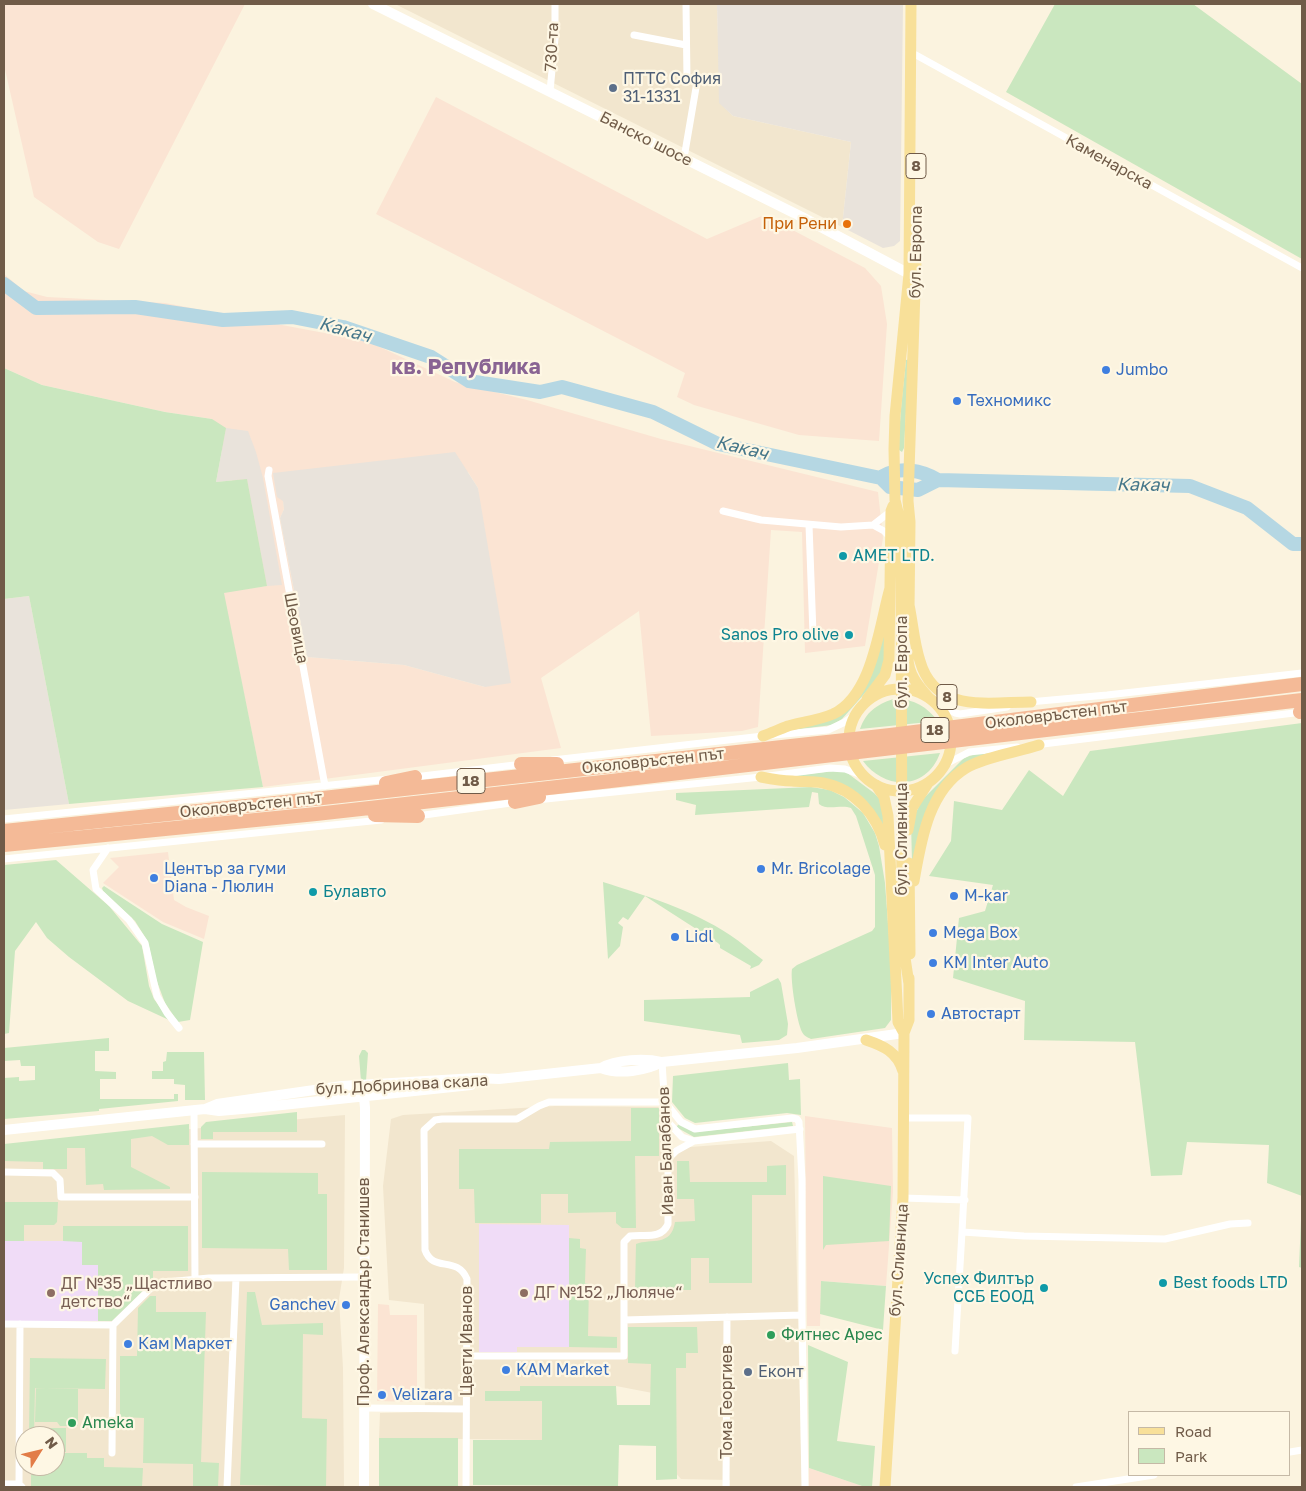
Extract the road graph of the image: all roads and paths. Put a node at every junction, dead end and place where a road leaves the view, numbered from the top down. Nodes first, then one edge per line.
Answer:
1 (373, 4) edge
2 (555, 4) edge
3 (686, 4) edge
4 (911, 4) edge
5 (917, 4) edge
6 (634, 35) dead end
7 (686, 45) junction
8 (916, 55) junction
9 (550, 91) junction
10 (684, 158) junction
11 (1302, 268) edge
12 (913, 276) junction
13 (269, 470) dead end
14 (908, 500) junction
15 (893, 506) junction
16 (723, 511) dead end
17 (900, 524) junction
18 (809, 525) junction
19 (873, 525) junction
20 (892, 540) junction
21 (890, 588) junction
22 (909, 603) junction
23 (813, 634) dead end
24 (1302, 673) edge
25 (1302, 684) edge
26 (932, 700) junction
27 (1031, 702) junction
28 (1302, 709) edge
29 (859, 711) junction
30 (763, 736) junction
31 (902, 740) joint
32 (1039, 745) junction
33 (521, 764) junction
34 (628, 764) junction
35 (946, 764) junction
36 (864, 776) junction
37 (415, 777) junction
38 (761, 778) junction
39 (611, 782) junction
40 (928, 783) junction
41 (875, 784) junction
42 (325, 786) junction
43 (314, 799) junction
44 (515, 802) junction
45 (316, 814) junction
46 (418, 816) junction
47 (4, 819) edge
48 (4, 831) edge
49 (4, 845) edge
50 (108, 848) junction
51 (4, 859) edge
52 (891, 863) junction
53 (911, 905) junction
54 (902, 938) junction
55 (896, 974) junction
56 (909, 984) junction
57 (180, 1028) dead end
58 (904, 1033) junction
59 (866, 1040) junction
60 (662, 1062) junction
61 (905, 1075) junction
62 (499, 1080) junction
63 (374, 1084) junction
64 (358, 1085) junction
65 (364, 1097) junction
66 (665, 1102) junction
67 (205, 1109) junction
68 (194, 1110) junction
69 (904, 1118) junction
70 (666, 1120) junction
71 (800, 1129) junction
72 (4, 1130) edge
73 (694, 1141) junction
74 (194, 1144) junction
75 (322, 1144) dead end
76 (668, 1159) junction
77 (4, 1172) edge
78 (195, 1197) junction
79 (903, 1198) junction
80 (964, 1200) junction
81 (1248, 1223) dead end
82 (962, 1232) junction
83 (236, 1278) junction
84 (364, 1278) junction
85 (195, 1280) junction
86 (802, 1315) junction
87 (727, 1317) junction
88 (624, 1320) junction
89 (4, 1324) edge
90 (20, 1324) junction
91 (113, 1325) junction
92 (955, 1351) dead end
93 (467, 1356) junction
94 (364, 1408) junction
95 (466, 1409) junction
96 (112, 1453) dead end
97 (1148, 1476) edge
98 (4, 1484) edge
99 (20, 1486) edge
100 (227, 1487) edge
101 (364, 1487) edge
102 (466, 1487) edge
103 (726, 1487) edge
104 (805, 1487) edge
105 (885, 1487) edge
106 (1076, 1487) edge

1 - 9 main road, Банско шосе
2 - 9 street, 730-та
3 - 7 street
4 - 12 main road, бул. Европа / 8
5 - 8 main road, бул. Европа / 8
6 - 7 street
7 - 10 street
8 - 11 street, Каменарска
8 - 12 main road, бул. Европа / 8
9 - 10 main road, Банско шосе
10 - 12 main road, Банско шосе
12 - 14 main road, бул. Европа / 8
12 - 15 main road, бул. Европа / 8
13 - 42 street, Шеовица
14 - 17 main road, бул. Европа
14 - 22 main road, бул. Европа / 8
15 - 17 main road, бул. Европа
15 - 19 street
15 - 20 main road, бул. Европа / 8
16 - 18 street
17 - 31 main road, бул. Европа
18 - 19 street
18 - 23 street
19 - 20 street
20 - 21 main road, бул. Европа / 8
21 - 29 main road, бул. Европа / 8
21 - 30 main road
22 - 26 main road, бул. Европа
22 - 27 main road, 8
24 - 27 street, 8
25 - 34 highway, Околовръстен път / 18
26 - 27 street
26 - 29 main road
26 - 35 main road
28 - 32 street, 8
28 - 39 highway, Околовръстен път / 18
29 - 30 street, Околовръстен път
29 - 36 main road, 8
30 - 33 street, Околовръстен път
31 - 54 main road, бул. Сливница
32 - 35 street, 8
32 - 53 main road
33 - 34 highway
33 - 37 street, Околовръстен път
34 - 43 highway, Околовръстен път / 18
35 - 40 main road, 8
36 - 38 street, Околовръстен път
36 - 41 main road, 8
37 - 42 street, Околовръстен път
37 - 43 highway
38 - 44 street, Околовръстен път
38 - 52 main road
39 - 44 highway
39 - 45 highway, Околовръстен път / 18
40 - 41 main road, 8
40 - 53 main road, бул. Сливница
41 - 52 main road, бул. Сливница
42 - 47 street, Околовръстен път
43 - 48 highway, Околовръстен път / 18
44 - 46 street, Околовръстен път
45 - 46 highway
45 - 49 highway, Околовръстен път / 18
46 - 50 street, Околовръстен път
50 - 51 street, Околовръстен път
50 - 57 street
52 - 55 main road, бул. Сливница
53 - 56 main road, бул. Сливница
54 - 55 main road, бул. Сливница
54 - 56 main road, бул. Сливница
55 - 58 main road, бул. Сливница
56 - 58 main road, бул. Сливница
58 - 59 main road, бул. Добринова скала
58 - 61 main road, бул. Сливница
59 - 60 main road, бул. Добринова скала
59 - 61 main road
60 - 62 main road, бул. Добринова скала
60 - 66 street, Иван Балабанов
61 - 69 main road, бул. Сливница
62 - 63 main road, бул. Добринова скала
62 - 65 main road, бул. Добринова скала
63 - 64 main road, бул. Добринова скала
63 - 65 main road
64 - 65 main road
64 - 67 main road, бул. Добринова скала
65 - 67 main road, бул. Добринова скала
65 - 84 main road, Проф. Александър Станишев
66 - 70 street, Иван Балабанов
66 - 71 street
66 - 93 street, Цвети Иванов
67 - 68 main road, бул. Добринова скала
68 - 72 main road, бул. Добринова скала
68 - 74 street
69 - 79 main road, бул. Сливница
69 - 80 street
70 - 73 street
70 - 76 street, Иван Балабанов
71 - 73 street
71 - 86 street
73 - 76 street
74 - 75 street
74 - 78 street
76 - 88 street, Иван Балабанов
77 - 78 street
78 - 85 street
79 - 80 street
79 - 105 main road, бул. Сливница
80 - 82 street
81 - 82 street
82 - 92 street
83 - 84 street
83 - 85 street
83 - 100 street
84 - 94 main road, Проф. Александър Станишев
85 - 91 street
86 - 87 street
86 - 104 street
87 - 88 street
87 - 103 street, Тома Георгиев
88 - 93 street, Иван Балабанов
89 - 90 street
90 - 91 street
90 - 99 street
91 - 96 street
93 - 95 street, Цвети Иванов
94 - 95 street
94 - 101 main road, Проф. Александър Станишев
95 - 102 street, Цвети Иванов
97 - 106 street
98 - 99 street

